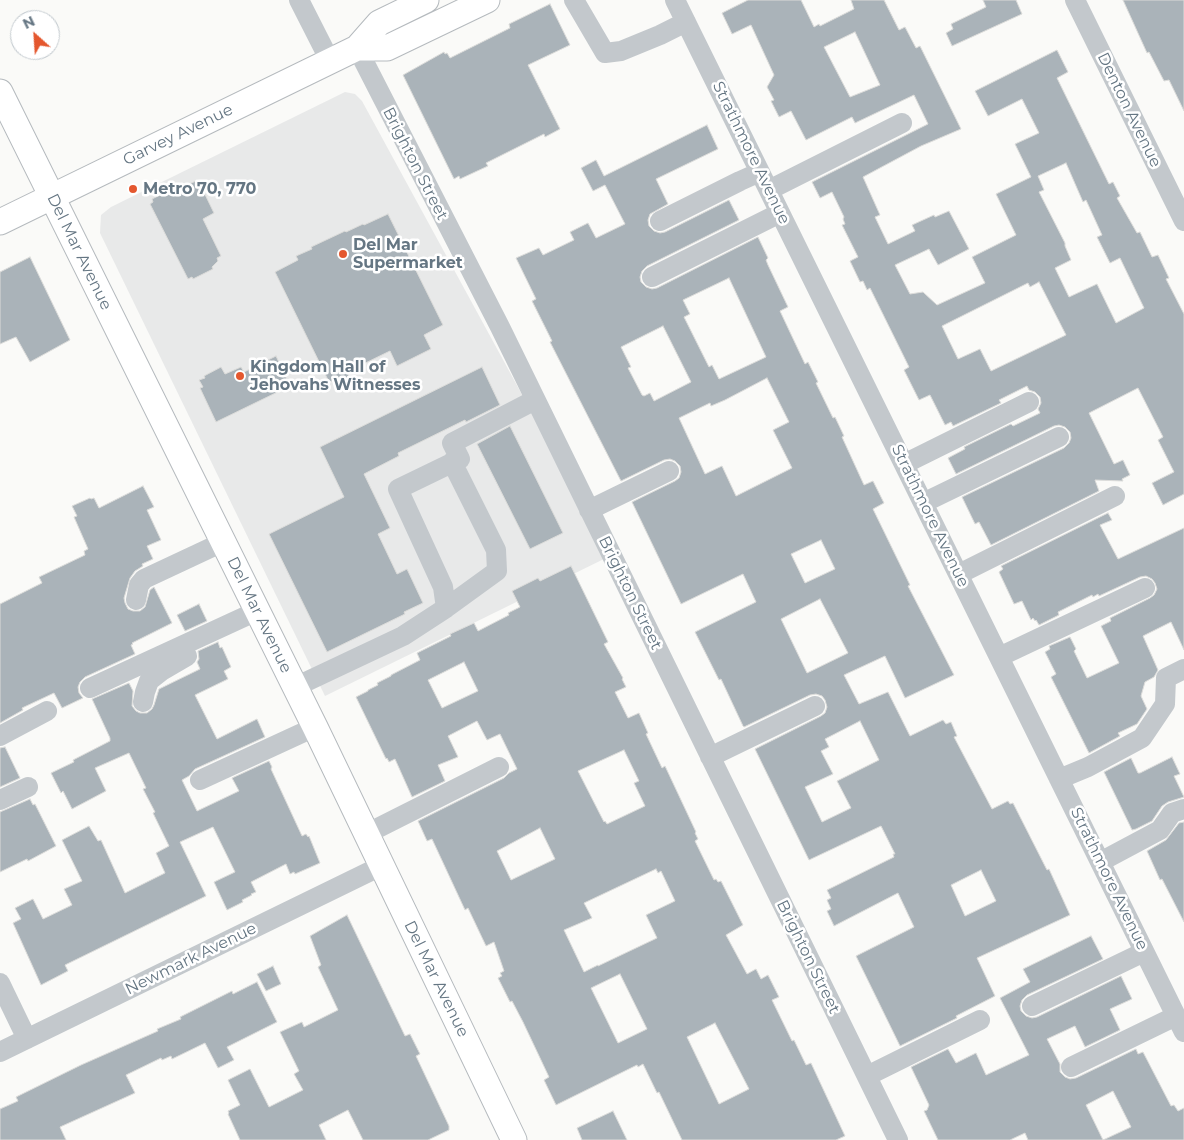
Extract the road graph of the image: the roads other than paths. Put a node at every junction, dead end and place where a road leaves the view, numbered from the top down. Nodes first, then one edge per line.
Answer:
1 (299, 0) edge
2 (426, 0) edge
3 (487, 0) edge
4 (574, 0) edge
5 (675, 0) edge
6 (1075, 0) edge
7 (686, 22) junction
8 (357, 48) junction
9 (330, 61) junction
10 (0, 92) edge
11 (902, 123) dead end
12 (765, 181) junction
13 (52, 197) junction
14 (780, 213) junction
15 (1184, 221) edge
16 (0, 222) edge
17 (660, 222) dead end
18 (652, 277) dead end
19 (536, 400) junction
20 (1029, 402) dead end
21 (1059, 437) dead end
22 (452, 462) junction
23 (904, 464) junction
24 (669, 471) dead end
25 (1115, 496) dead end
26 (923, 503) junction
27 (589, 510) junction
28 (224, 542) junction
29 (958, 574) junction
30 (1145, 588) dead end
31 (136, 600) dead end
32 (446, 608) junction
33 (260, 616) junction
34 (999, 657) junction
35 (1184, 669) edge
36 (295, 687) junction
37 (90, 688) dead end
38 (143, 702) dead end
39 (815, 706) dead end
40 (47, 711) dead end
41 (315, 727) junction
42 (0, 736) edge
43 (710, 757) junction
44 (499, 767) dead end
45 (1059, 779) junction
46 (200, 780) dead end
47 (28, 787) dead end
48 (0, 800) edge
49 (1184, 809) edge
50 (366, 834) junction
51 (1100, 862) junction
52 (381, 866) junction
53 (1144, 952) junction
54 (0, 982) edge
55 (1032, 1006) dead end
56 (980, 1020) dead end
57 (1180, 1024) edge
58 (28, 1039) junction
59 (0, 1052) edge
60 (1072, 1067) dead end
61 (866, 1076) junction
62 (508, 1138) edge
63 (898, 1140) edge

1 - 9 street
2 - 8 main road, Garvey Avenue
3 - 8 main road, Garvey Avenue
4 - 7 street
5 - 7 street, Strathmore Avenue
6 - 15 street, Denton Avenue
7 - 12 street, Strathmore Avenue
8 - 9 main road, Garvey Avenue
8 - 19 street, Brighton Street
9 - 13 main road, Garvey Avenue
10 - 13 main road, Del Mar Avenue
11 - 12 street
12 - 14 street, Strathmore Avenue
12 - 17 street
13 - 16 main road, Garvey Avenue
13 - 28 main road, Del Mar Avenue
14 - 18 street
14 - 23 street, Strathmore Avenue
19 - 22 street
19 - 27 street, Brighton Street
20 - 23 street
21 - 26 street
22 - 32 street
22 - 32 street
23 - 26 street, Strathmore Avenue
24 - 27 street
25 - 29 street
26 - 29 street, Strathmore Avenue
27 - 43 street, Brighton Street
28 - 31 street
28 - 33 main road, Del Mar Avenue
29 - 34 street, Strathmore Avenue
30 - 34 street
32 - 36 street
33 - 36 main road, Del Mar Avenue
33 - 37 street
33 - 38 street
34 - 45 street, Strathmore Avenue
35 - 45 street
36 - 41 main road, Del Mar Avenue
39 - 43 street
40 - 42 street
41 - 46 street
41 - 50 main road, Del Mar Avenue
43 - 61 street, Brighton Street
44 - 50 street
45 - 51 street, Strathmore Avenue
47 - 48 street
49 - 51 street
50 - 52 main road, Del Mar Avenue
51 - 53 street, Strathmore Avenue
52 - 58 street, Newmark Avenue
52 - 62 main road, Del Mar Avenue
53 - 55 street
53 - 57 street, Strathmore Avenue
54 - 58 street
56 - 61 street
57 - 60 street
58 - 59 street, Newmark Avenue
61 - 63 street, Brighton Street

